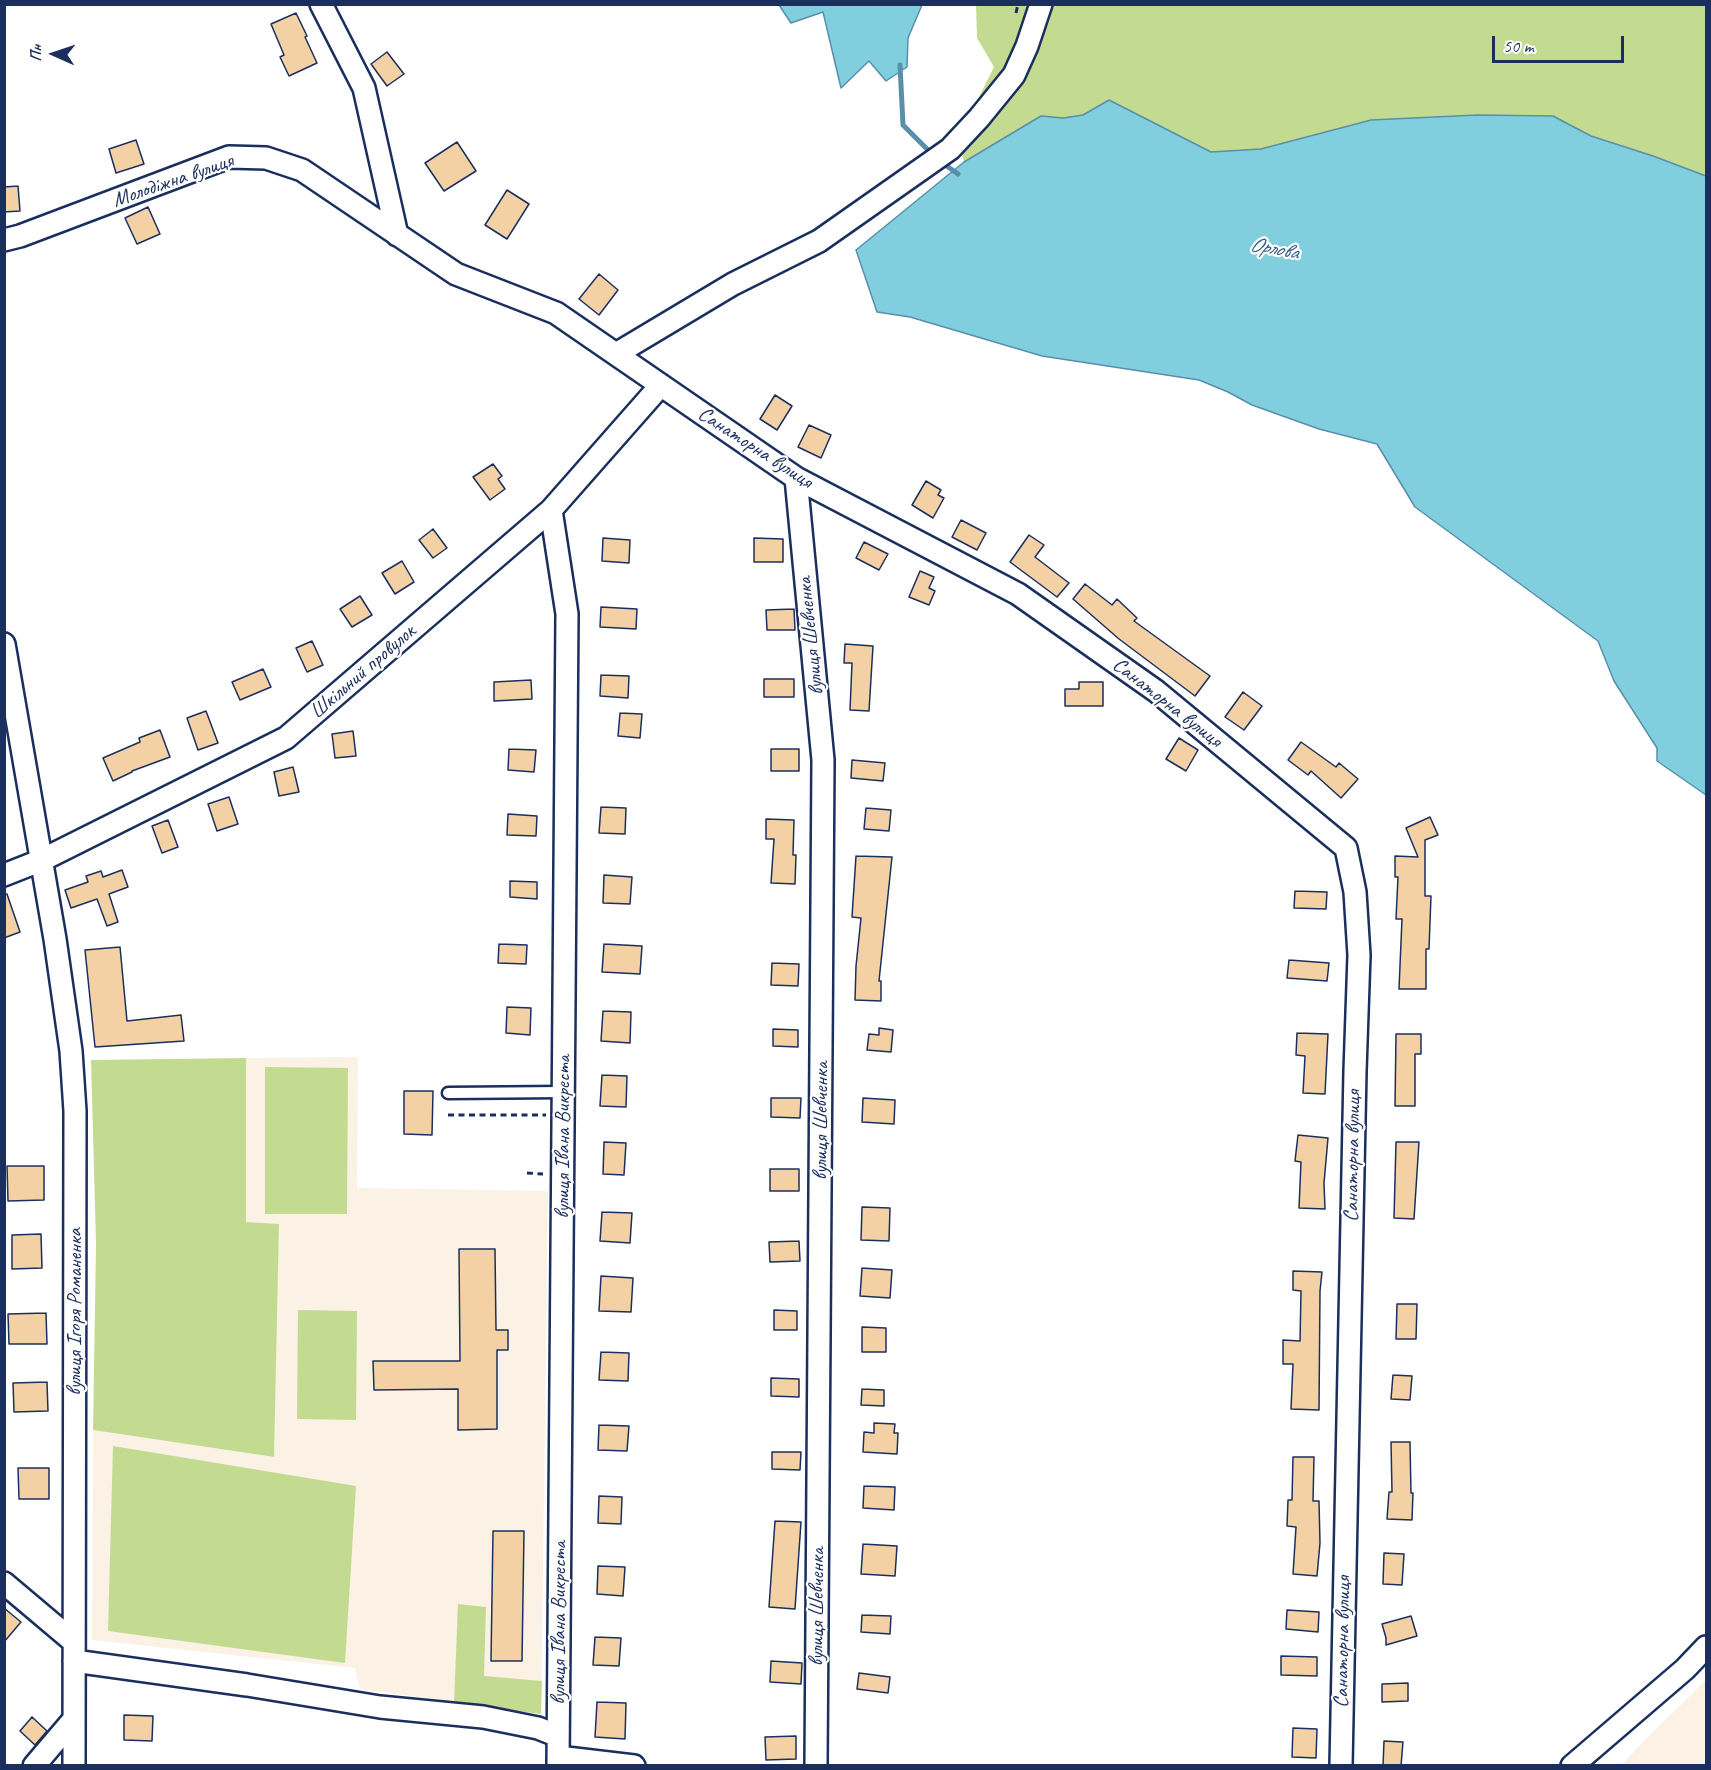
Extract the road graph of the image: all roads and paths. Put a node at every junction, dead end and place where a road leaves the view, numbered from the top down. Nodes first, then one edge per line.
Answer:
1 (321, 4) edge
2 (1041, 4) edge
3 (397, 235) junction
4 (4, 240) edge
5 (616, 354) junction
6 (661, 385) junction
7 (796, 478) junction
8 (551, 510) junction
9 (4, 644) edge
10 (42, 860) junction
11 (4, 875) edge
12 (563, 1092) junction
13 (448, 1094) dead end
14 (448, 1115) dead end
15 (563, 1115) junction
16 (4, 1583) edge
17 (1707, 1647) edge
18 (74, 1652) junction
19 (74, 1719) junction
20 (558, 1753) edge
21 (34, 1766) edge
22 (74, 1766) edge
23 (634, 1766) edge
24 (816, 1766) edge
25 (1341, 1766) edge
26 (1572, 1766) edge

1 - 3 street
2 - 5 street
3 - 4 street, Молодіжна вулиця
3 - 5 street, Санаторна вулиця
5 - 6 street, Санаторна вулиця
6 - 7 street, Санаторна вулиця
6 - 8 street, Шкільний провулок
7 - 24 street, вулиця Шевченка
7 - 25 street, Санаторна вулиця
8 - 10 street, Шкільний провулок
8 - 12 street, вулиця Івана Викреста
9 - 10 street, вулиця Ігоря Романенка
10 - 11 street, Шкільний провулок
10 - 18 street, вулиця Ігоря Романенка
12 - 13 lane
12 - 15 street, вулиця Івана Викреста
14 - 15 path
15 - 20 street, вулиця Івана Викреста
16 - 18 street
17 - 26 street
18 - 19 street, вулиця Ігоря Романенка
18 - 20 street
19 - 21 street
19 - 22 street, вулиця Ігоря Романенка
20 - 23 street

